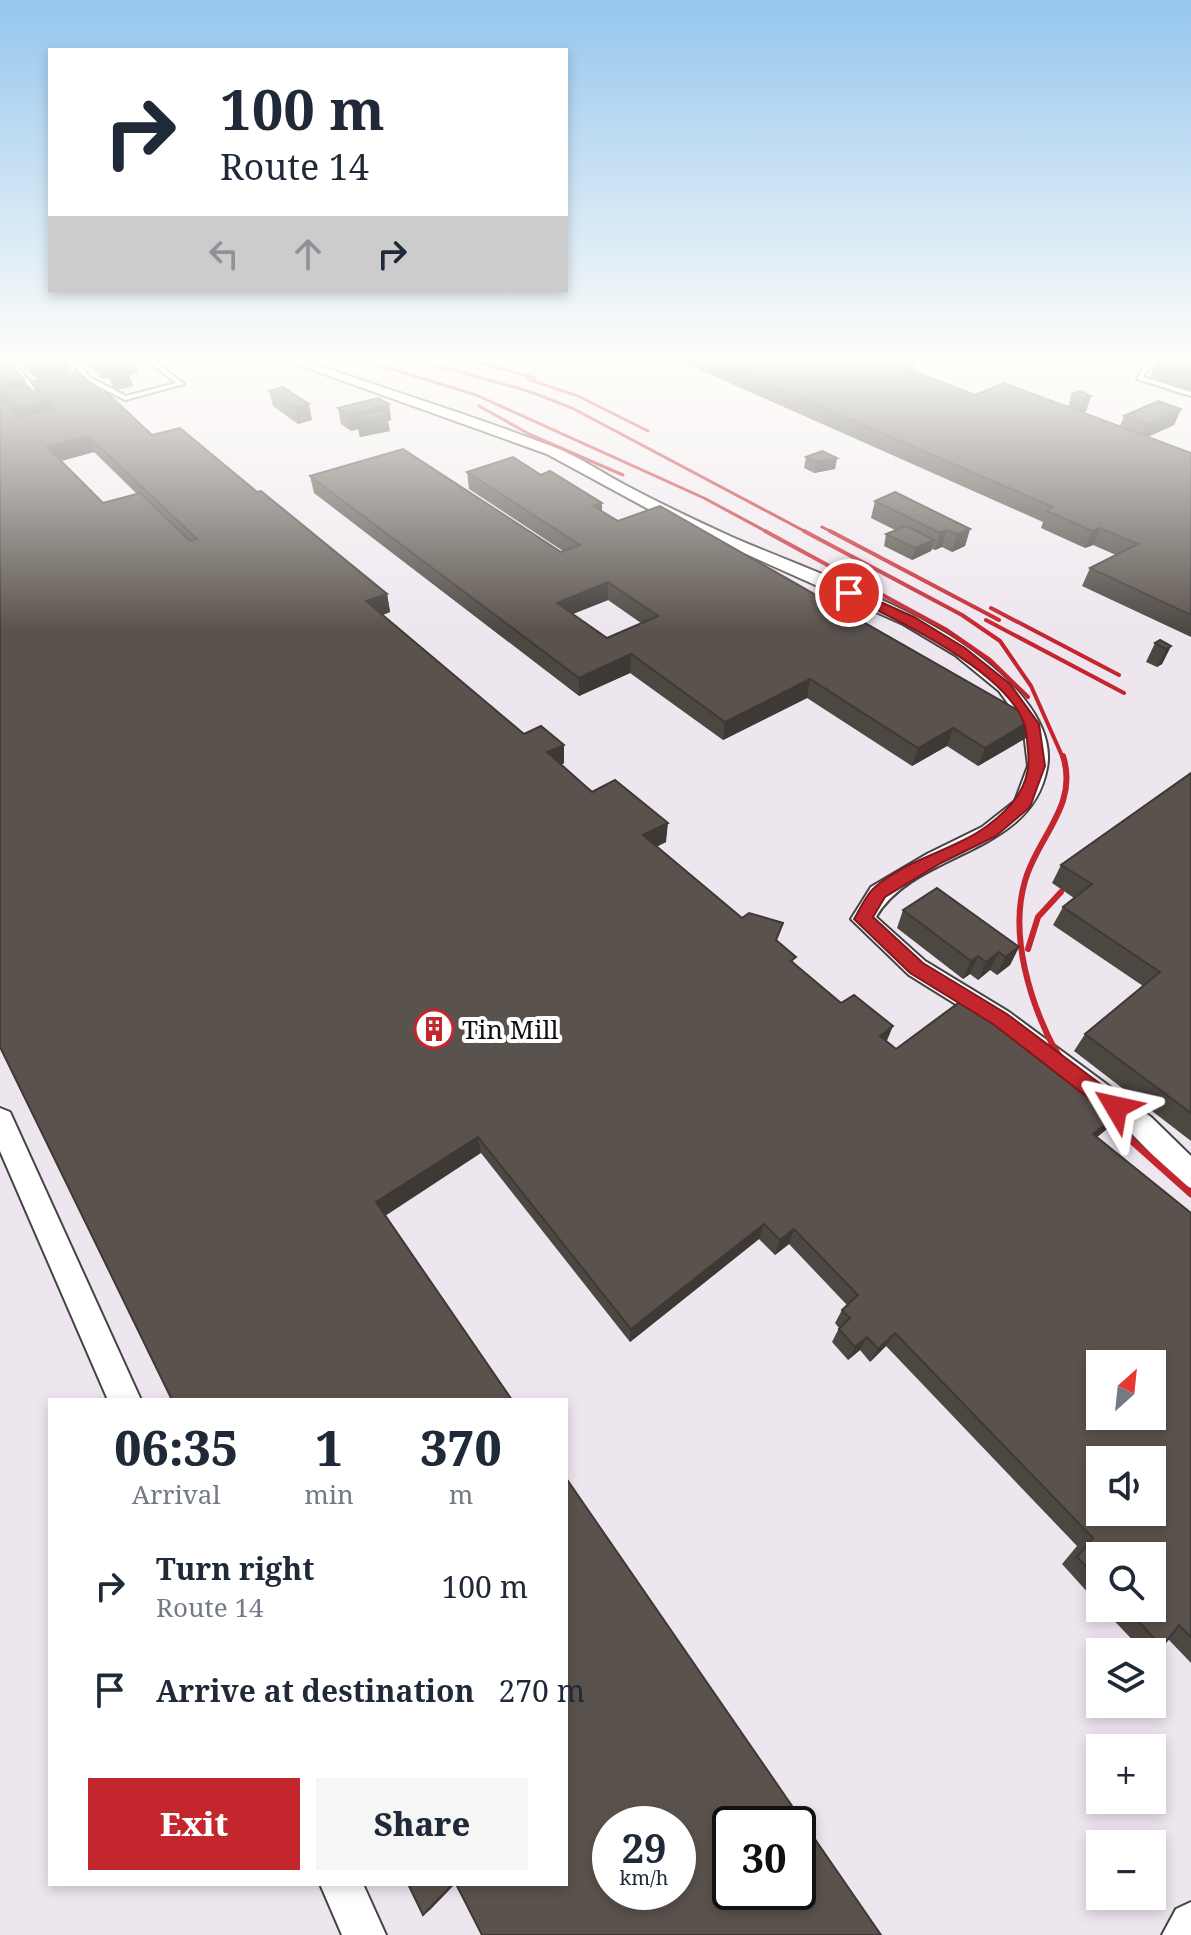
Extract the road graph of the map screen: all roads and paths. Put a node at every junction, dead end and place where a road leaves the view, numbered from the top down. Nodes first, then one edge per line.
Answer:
1 (550, 450) edge
2 (0, 1120) edge
3 (1191, 1175) edge
4 (124, 1398) edge
5 (342, 1886) edge
6 (1191, 1924) edge
7 (364, 1935) edge
8 (1184, 1935) edge

1 - 3 street
2 - 4 street
5 - 7 street
6 - 8 street

